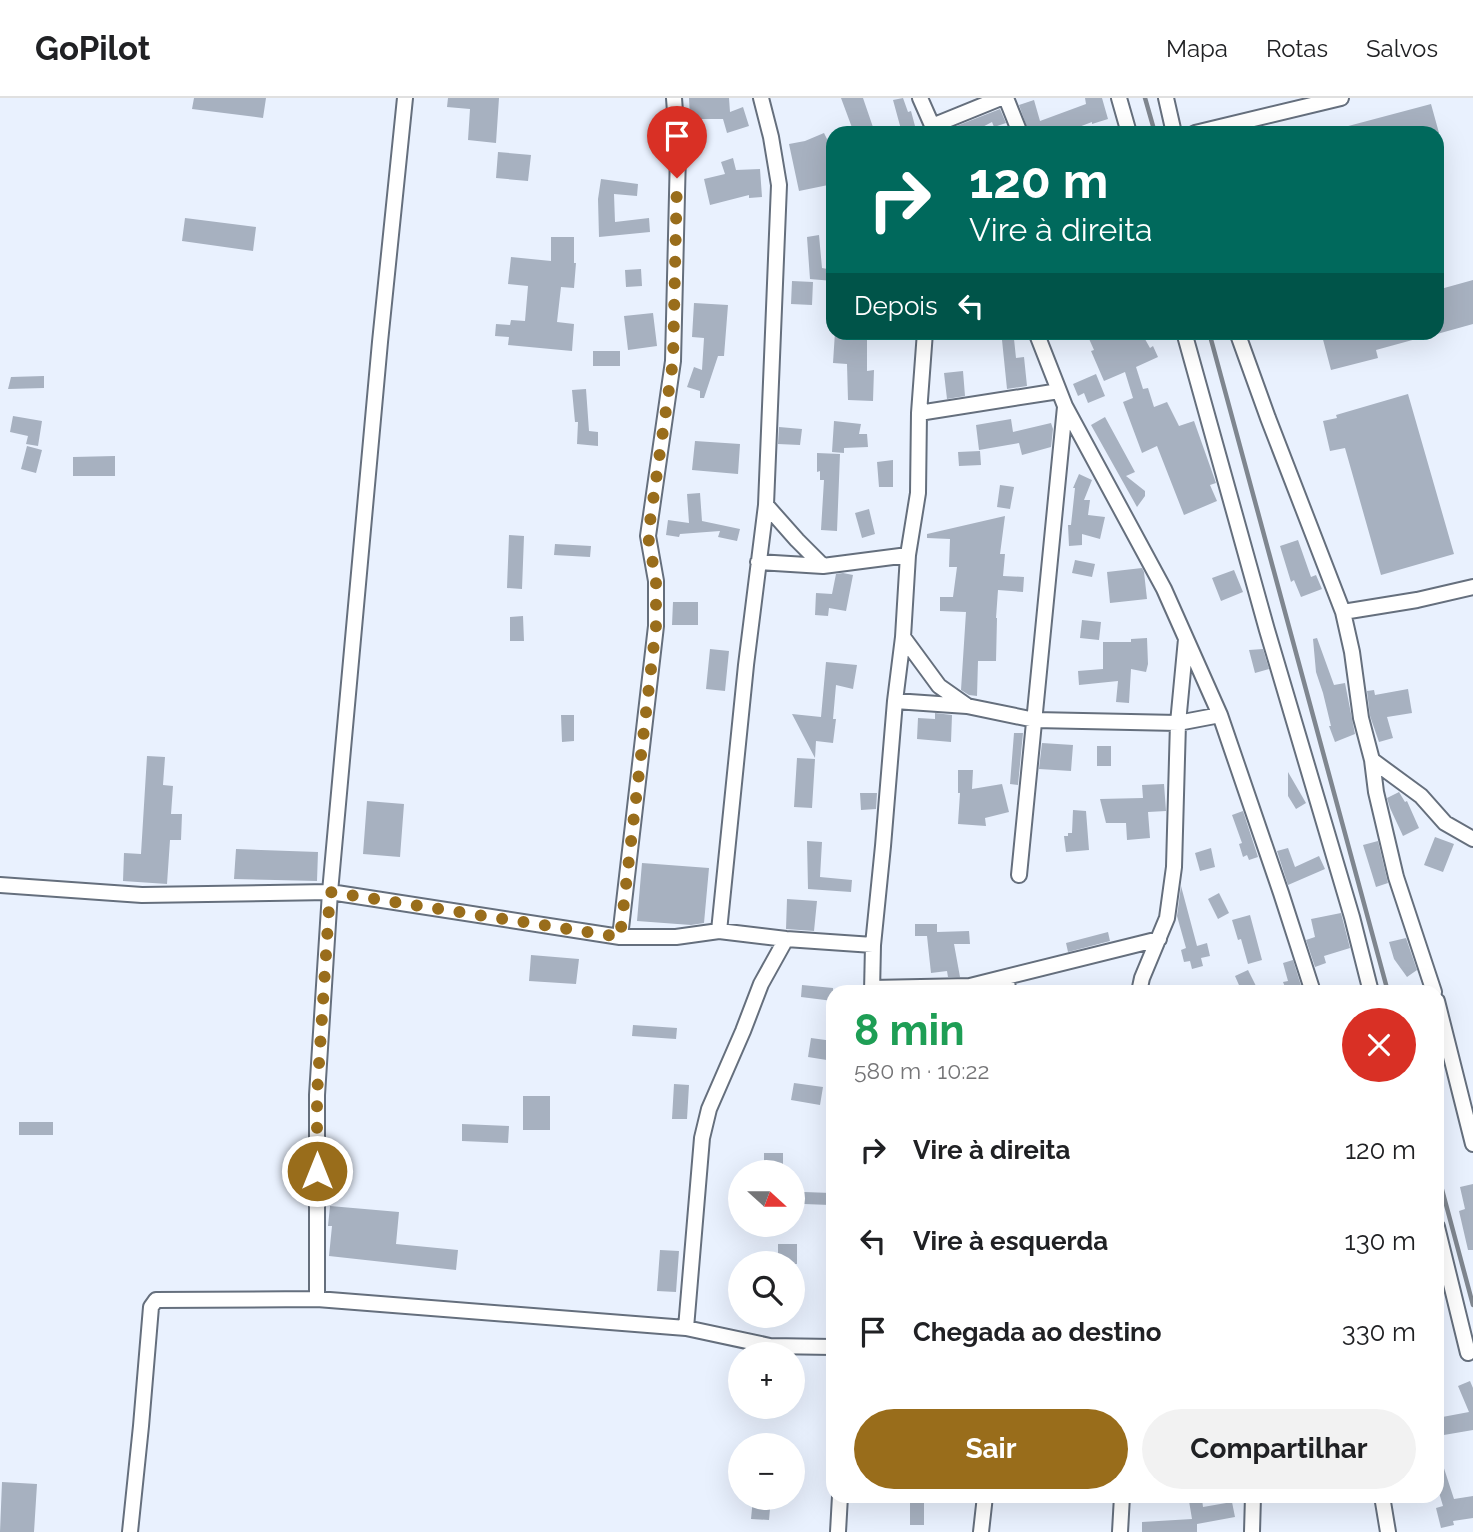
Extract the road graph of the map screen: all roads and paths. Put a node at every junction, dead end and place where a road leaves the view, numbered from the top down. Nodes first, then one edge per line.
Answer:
1 (405, 98) edge
2 (674, 98) edge
3 (761, 98) edge
4 (920, 98) edge
5 (1003, 98) edge
6 (1119, 98) edge
7 (1166, 98) edge
8 (1341, 98) edge
9 (932, 126) edge
10 (943, 126) edge
11 (1017, 126) edge
12 (1127, 126) edge
13 (1172, 126) edge
14 (1224, 126) edge
15 (924, 340) edge
16 (1039, 340) edge
17 (1186, 340) edge
18 (1240, 340) edge
19 (1059, 391) junction
20 (1065, 406) junction
21 (919, 413) junction
22 (766, 505) junction
23 (908, 555) junction
24 (758, 562) junction
25 (823, 566) junction
26 (1473, 587) edge
27 (1343, 612) junction
28 (903, 637) junction
29 (1186, 637) junction
30 (895, 701) junction
31 (967, 706) junction
32 (1220, 715) junction
33 (1035, 720) junction
34 (1178, 723) junction
35 (1372, 760) junction
36 (1473, 839) edge
37 (1020, 875) dead end
38 (0, 885) edge
39 (330, 892) junction
40 (719, 931) junction
41 (620, 937) junction
42 (786, 939) junction
43 (1159, 939) junction
44 (873, 945) junction
45 (872, 985) edge
46 (1007, 985) edge
47 (1140, 985) edge
48 (1311, 985) edge
49 (1369, 985) edge
50 (1432, 985) edge
51 (1444, 1029) edge
52 (1473, 1144) edge
53 (1444, 1255) edge
54 (317, 1298) junction
55 (687, 1328) junction
56 (826, 1347) edge
57 (1468, 1353) dead end
58 (840, 1503) edge
59 (984, 1503) edge
60 (1122, 1503) edge
61 (1253, 1503) edge
62 (1384, 1503) edge
63 (130, 1532) edge
64 (838, 1532) edge
65 (981, 1532) edge
66 (1120, 1532) edge
67 (1252, 1532) edge
68 (1388, 1532) edge

1 - 39 street
2 - 41 street
3 - 22 street
4 - 9 street
5 - 10 street
5 - 11 street
6 - 12 street
7 - 13 street
8 - 14 street
15 - 21 street
16 - 19 street
17 - 49 street
18 - 27 street
19 - 20 street
19 - 21 street
20 - 29 street
20 - 33 street
21 - 23 street
22 - 24 street
22 - 25 street
23 - 25 street
23 - 28 street
24 - 25 street
24 - 40 street
26 - 27 street
27 - 35 street
28 - 30 street
28 - 31 street
29 - 32 street
29 - 34 street
30 - 31 street
30 - 44 street
31 - 33 street
32 - 34 street
32 - 48 street
33 - 34 street
33 - 37 street
34 - 43 street
35 - 36 street
35 - 50 street
38 - 39 street
39 - 41 street
39 - 54 street
40 - 41 street
40 - 42 street
42 - 44 street
42 - 55 street
43 - 46 street
43 - 47 street
44 - 45 street
51 - 52 street
53 - 57 street
54 - 55 street
54 - 63 street
55 - 56 street
58 - 64 street
59 - 65 street
60 - 66 street
61 - 67 street
62 - 68 street

